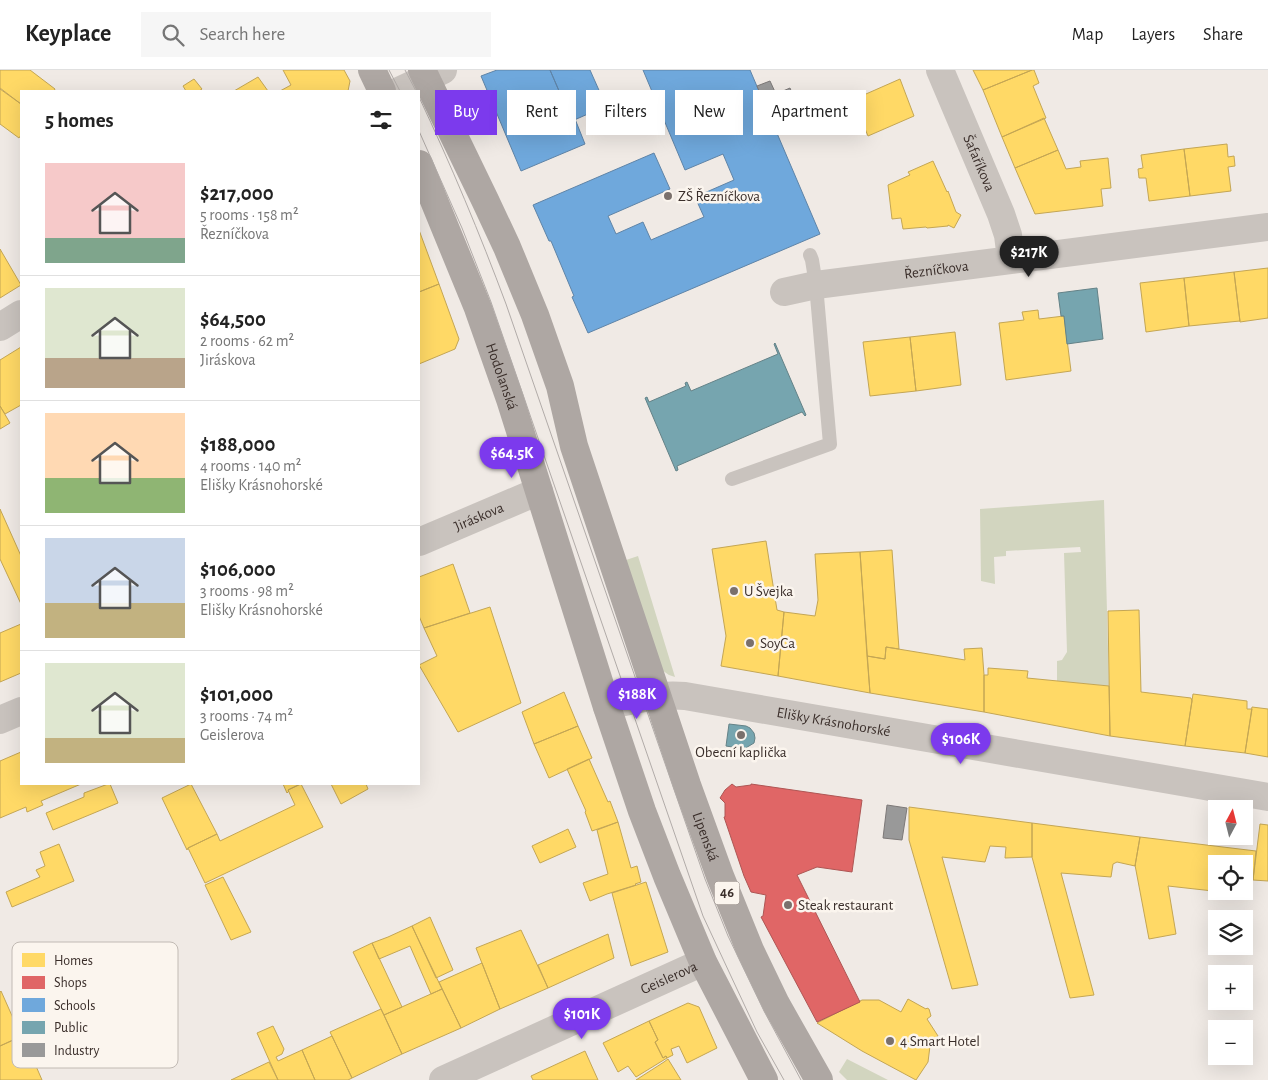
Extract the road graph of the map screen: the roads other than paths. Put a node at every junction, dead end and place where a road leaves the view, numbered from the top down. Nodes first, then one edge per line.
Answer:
1 (372, 70) edge
2 (940, 70) edge
3 (430, 73) edge
4 (382, 90) edge
5 (401, 90) edge
6 (420, 166) edge
7 (1268, 228) edge
8 (810, 255) dead end
9 (1011, 259) junction
10 (816, 284) junction
11 (784, 292) dead end
12 (20, 315) edge
13 (0, 327) edge
14 (732, 479) dead end
15 (539, 491) junction
16 (420, 542) edge
17 (658, 695) junction
18 (607, 708) junction
19 (20, 711) edge
20 (0, 720) edge
21 (1268, 797) edge
22 (703, 962) junction
23 (443, 1080) edge
24 (764, 1080) edge
25 (819, 1080) edge

1 - 4 main road
2 - 9 street, Šafaříkova
3 - 5 street
3 - 17 main road, Lipenská
6 - 15 main road, Hodolanská
7 - 9 street, Řezníčkova
8 - 10 lane
9 - 10 street, Řezníčkova
10 - 11 street, Řezníčkova
10 - 14 lane
12 - 13 street
15 - 16 street, Jiráskova
15 - 18 main road, Hodolanská
17 - 18 street, Elišky Krásnohorské
17 - 21 street, Elišky Krásnohorské
17 - 25 main road, Lipenská / 46
18 - 22 main road
19 - 20 street
22 - 23 street, Geislerova
22 - 24 main road

